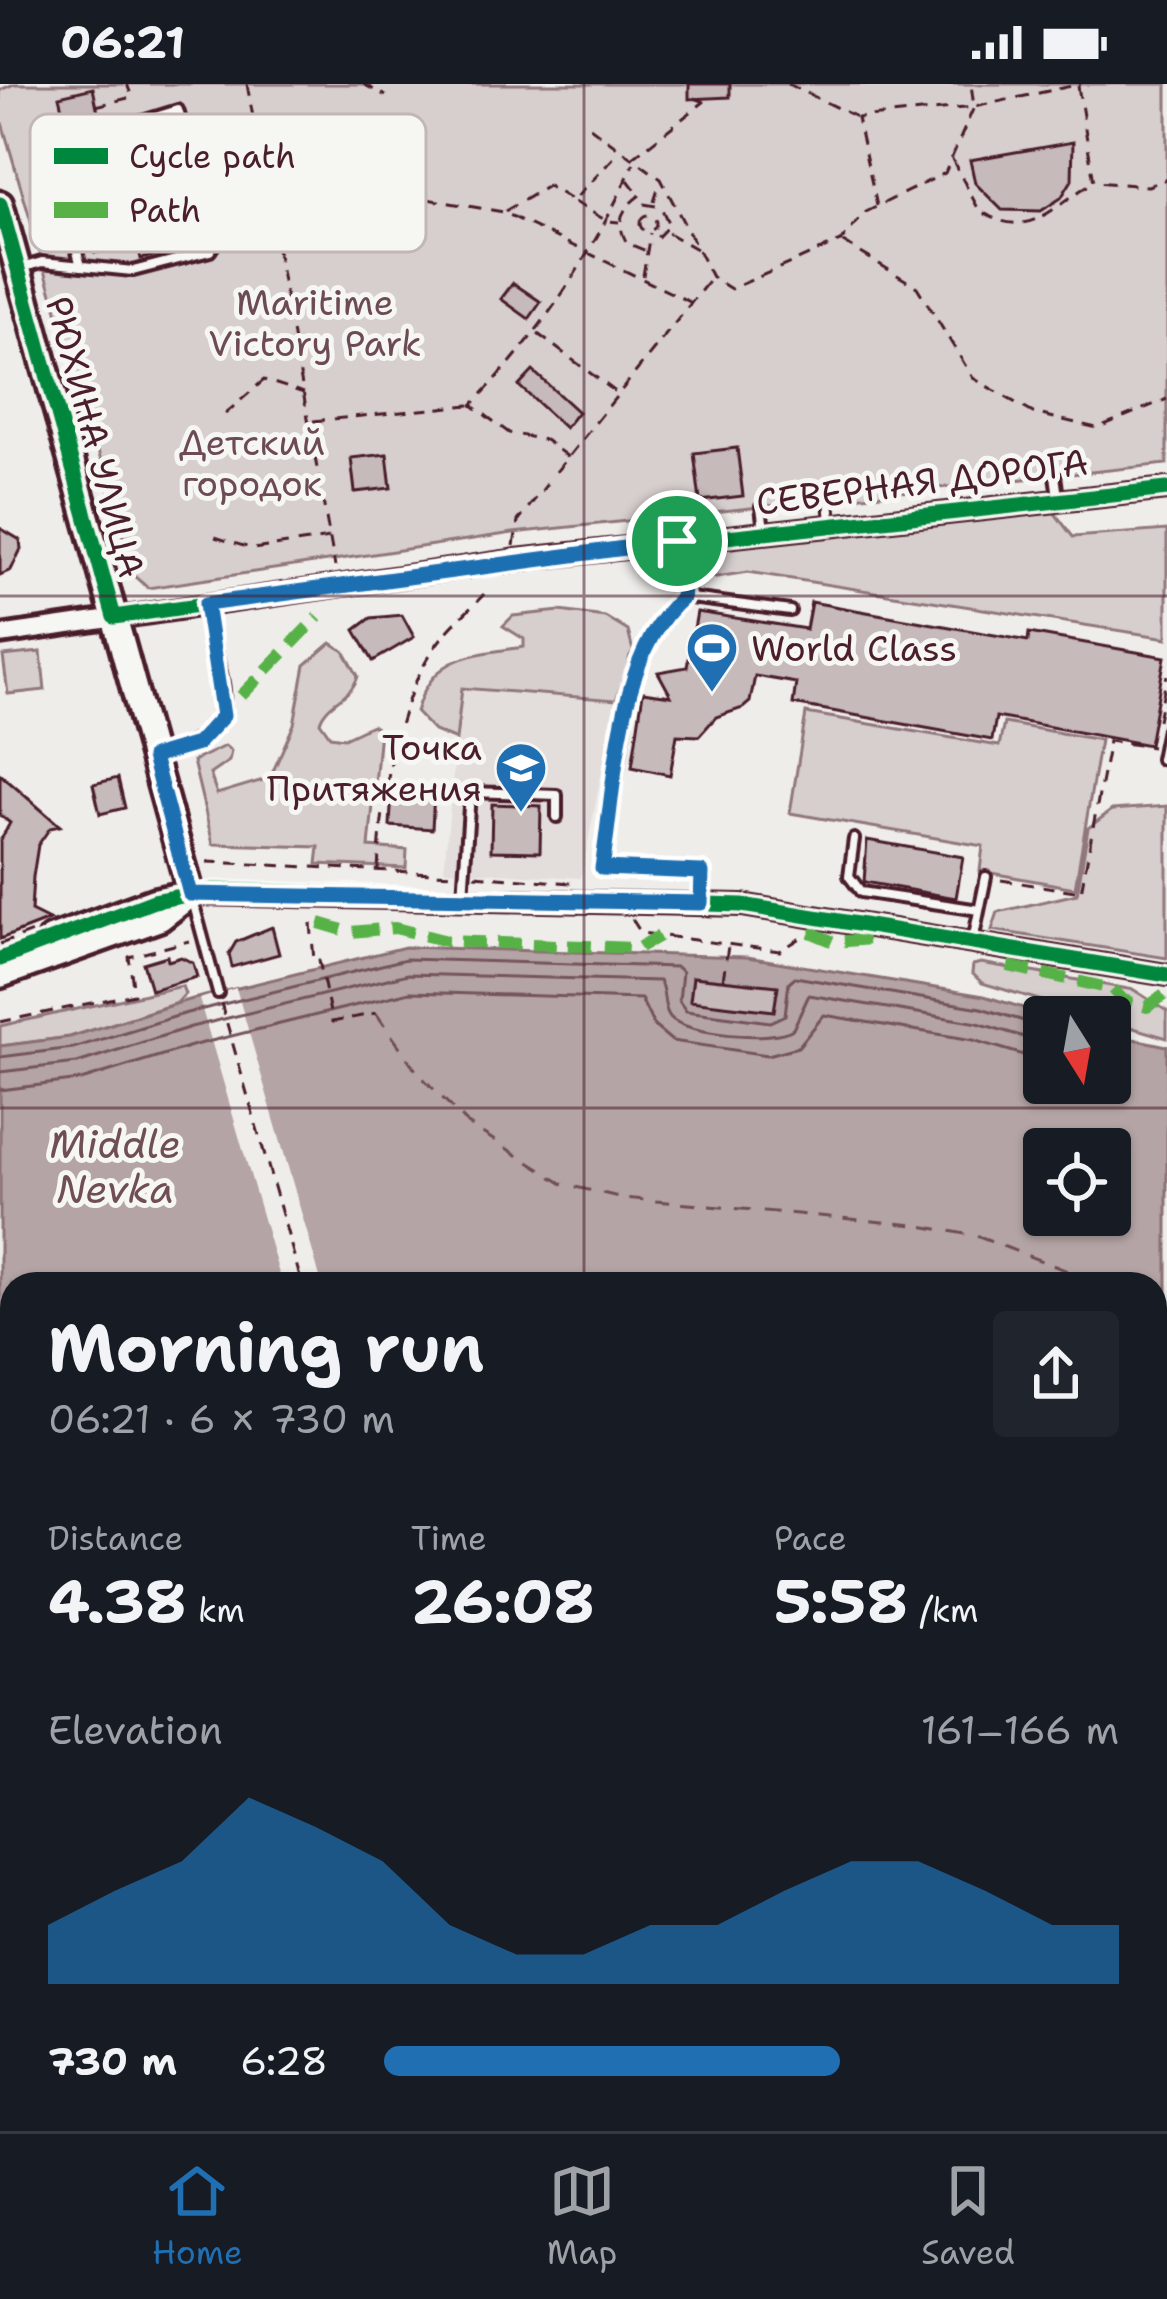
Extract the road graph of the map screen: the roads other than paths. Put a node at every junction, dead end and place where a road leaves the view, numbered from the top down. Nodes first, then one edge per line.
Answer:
1 (0, 204) edge
2 (77, 252) edge
3 (206, 252) edge
4 (10, 256) edge
5 (81, 266) junction
6 (1055, 475) dead end
7 (1167, 489) edge
8 (1058, 497) junction
9 (829, 499) dead end
10 (761, 506) dead end
11 (831, 523) junction
12 (764, 531) junction
13 (677, 541) junction
14 (683, 597) junction
15 (206, 604) junction
16 (790, 611) dead end
17 (114, 616) junction
18 (0, 635) edge
19 (1167, 729) edge
20 (153, 757) junction
21 (1161, 759) dead end
22 (556, 817) dead end
23 (854, 839) dead end
24 (986, 878) road end
25 (190, 894) junction
26 (464, 897) junction
27 (701, 903) junction
28 (980, 910) junction
29 (973, 942) junction
30 (0, 958) edge
31 (0, 975) edge
32 (1167, 975) edge
33 (218, 993) road end

1 - 4 street, РЮХИНА УЛИЦА
2 - 5 lane
3 - 5 lane
4 - 5 lane
4 - 17 street, РЮХИНА УЛИЦА
6 - 8 lane
7 - 8 street, СЕВЕРНАЯ ДОРОГА
8 - 11 street, СЕВЕРНАЯ ДОРОГА
9 - 11 lane
10 - 12 lane
11 - 12 street, СЕВЕРНАЯ ДОРОГА
12 - 13 street, СЕВЕРНАЯ ДОРОГА
13 - 14 lane
13 - 15 street, СЕВЕРНАЯ ДОРОГА
14 - 16 lane
14 - 27 lane
15 - 17 street, СЕВЕРНАЯ ДОРОГА
15 - 20 lane
17 - 18 street, СЕВЕРНАЯ ДОРОГА
17 - 20 street, РЮХИНА УЛИЦА
19 - 21 lane
20 - 25 street, РЮХИНА УЛИЦА
22 - 26 lane
23 - 28 lane
24 - 28 lane
25 - 26 street
25 - 30 street
25 - 31 street
25 - 33 lane, РЮХИНА УЛИЦА
26 - 27 street
27 - 29 street
28 - 29 lane
29 - 32 street

